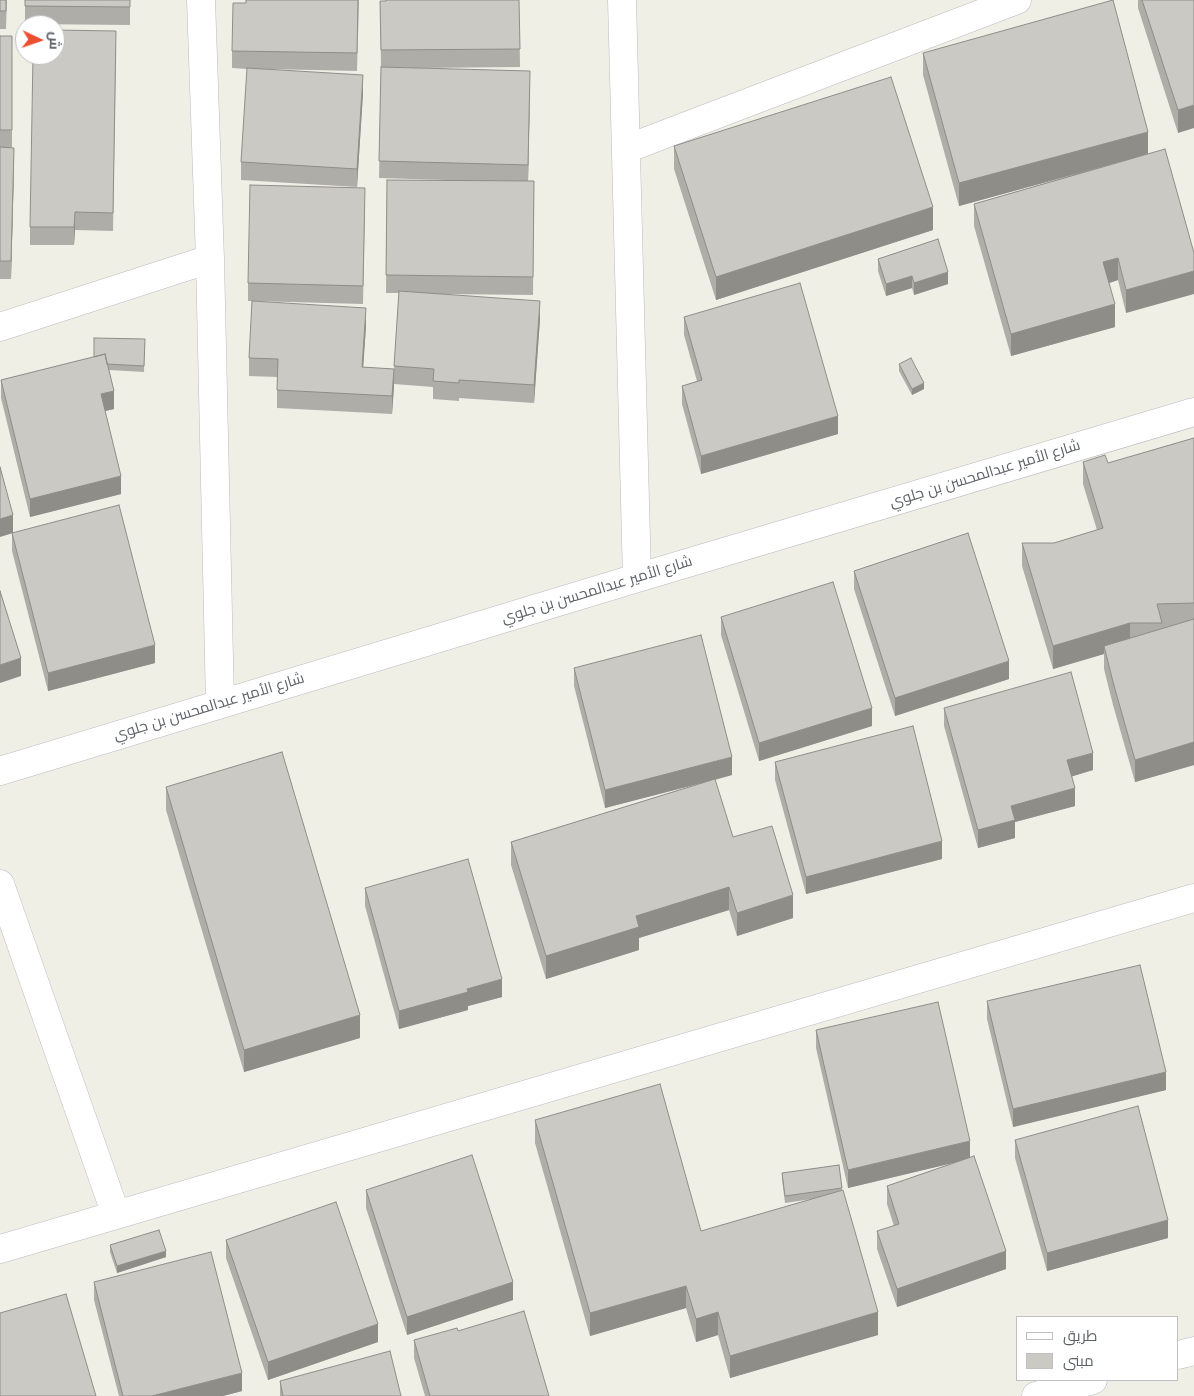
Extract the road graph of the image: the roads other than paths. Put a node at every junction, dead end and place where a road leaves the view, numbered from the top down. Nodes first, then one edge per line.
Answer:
1 (201, 0) edge
2 (622, 0) edge
3 (1017, 0) edge
4 (626, 149) junction
5 (210, 259) junction
6 (0, 327) edge
7 (1194, 412) edge
8 (637, 578) junction
9 (220, 704) junction
10 (0, 771) edge
11 (0, 884) edge
12 (1194, 898) edge
13 (116, 1215) junction
14 (0, 1249) edge
15 (1194, 1351) edge
16 (1179, 1356) edge
17 (1089, 1381) edge
18 (1036, 1396) edge

1 - 5 street
2 - 4 street
3 - 4 street
4 - 8 street
5 - 6 street
5 - 9 street
7 - 8 street, شارع الأمير عبدالمحسن بن جلوي
8 - 9 street, شارع الأمير عبدالمحسن بن جلوي
9 - 10 street, شارع الأمير عبدالمحسن بن جلوي
11 - 13 street
12 - 13 street
13 - 14 street
15 - 16 street
17 - 18 street

